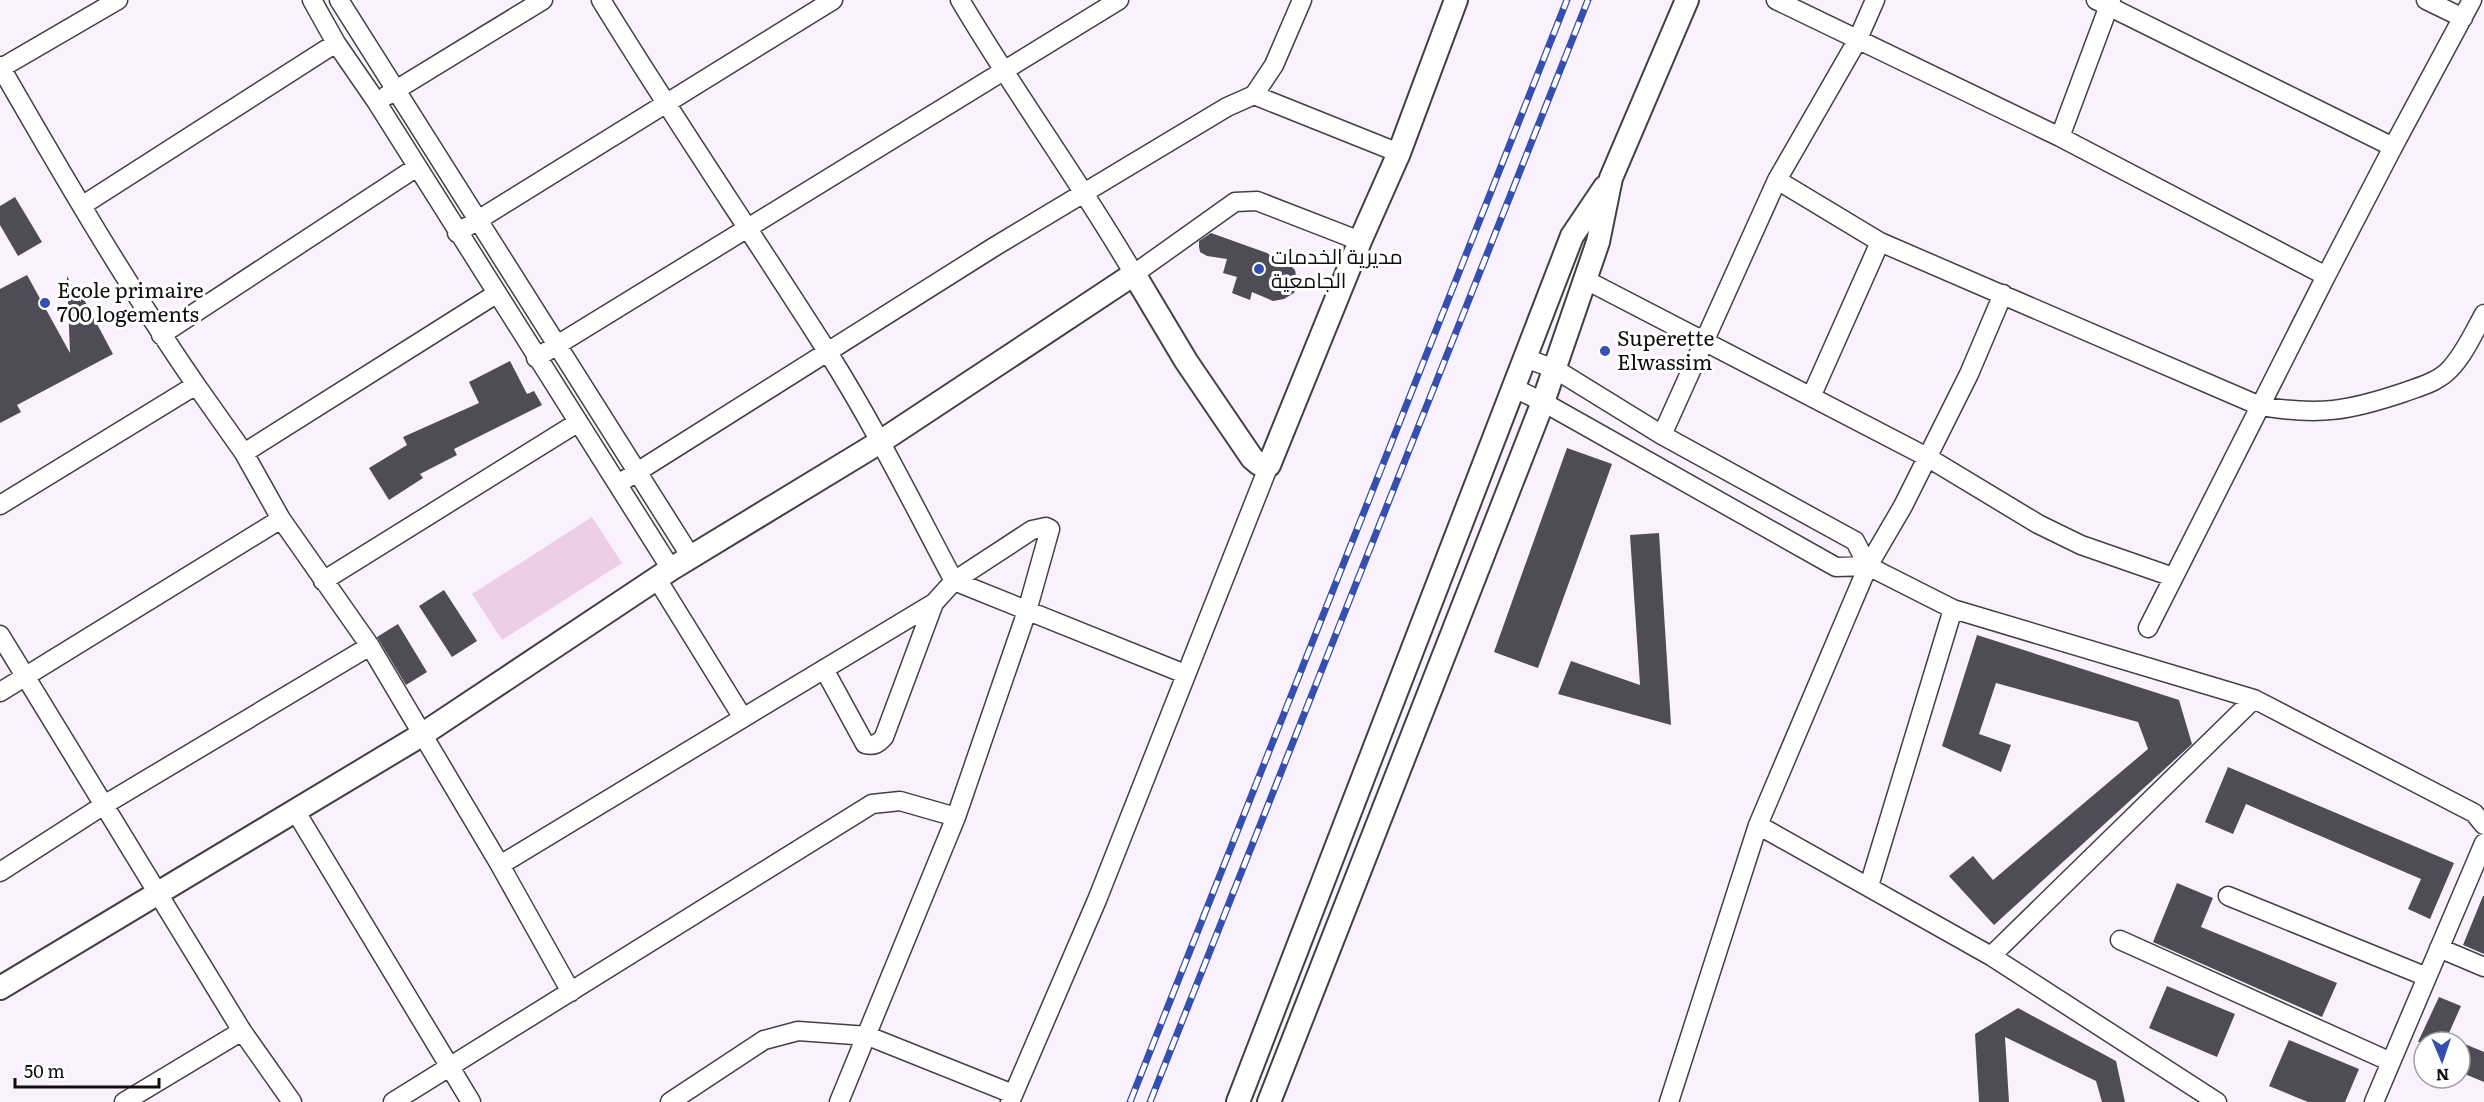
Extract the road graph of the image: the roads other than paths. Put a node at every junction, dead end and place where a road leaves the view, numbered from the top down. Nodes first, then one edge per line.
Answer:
1 (118, 0) edge
2 (312, 0) edge
3 (339, 0) edge
4 (543, 0) edge
5 (601, 0) edge
6 (833, 0) edge
7 (960, 0) edge
8 (1119, 0) edge
9 (1302, 0) edge
10 (1456, 0) edge
11 (1687, 0) edge
12 (1776, 0) edge
13 (1875, 0) edge
14 (2426, 0) edge
15 (2472, 0) edge
16 (2105, 2) edge
17 (2463, 18) junction
18 (1857, 41) junction
19 (336, 43) junction
20 (0, 67) edge
21 (1002, 70) junction
22 (395, 91) junction
23 (1254, 95) junction
24 (376, 101) junction
25 (664, 102) junction
26 (2060, 137) junction
27 (2393, 147) junction
28 (1399, 153) junction
29 (417, 167) junction
30 (1611, 178) junction
31 (1777, 180) junction
32 (1086, 192) junction
33 (82, 205) junction
34 (479, 218) junction
35 (746, 227) junction
36 (457, 232) junction
37 (1360, 241) junction
38 (1880, 242) junction
39 (1134, 274) junction
40 (2326, 276) junction
41 (1586, 280) junction
42 (496, 294) junction
43 (2003, 294) junction
44 (2484, 314) edge
45 (161, 335) junction
46 (1703, 342) junction
47 (556, 345) junction
48 (828, 352) junction
49 (536, 358) junction
50 (1525, 358) junction
51 (1555, 369) junction
52 (196, 385) junction
53 (1514, 388) junction
54 (1811, 397) junction
55 (1543, 402) junction
56 (2260, 405) junction
57 (577, 423) junction
58 (1662, 435) junction
59 (880, 442) junction
60 (244, 453) junction
61 (1927, 457) junction
62 (1269, 465) junction
63 (636, 473) junction
64 (618, 484) junction
65 (0, 505) edge
66 (281, 519) junction
67 (691, 557) junction
68 (1868, 566) junction
69 (664, 574) junction
70 (2173, 577) junction
71 (323, 581) junction
72 (954, 581) junction
73 (934, 603) junction
74 (1953, 609) junction
75 (1027, 611) junction
76 (2148, 628) dead end
77 (0, 635) edge
78 (369, 646) junction
79 (824, 669) junction
80 (1185, 674) junction
81 (25, 676) junction
82 (0, 693) edge
83 (2254, 699) junction
84 (743, 718) junction
85 (423, 734) junction
86 (104, 805) junction
87 (296, 812) junction
88 (956, 817) junction
89 (1758, 825) junction
90 (2484, 825) edge
91 (2484, 843) edge
92 (500, 865) junction
93 (0, 872) edge
94 (1869, 886) junction
95 (157, 892) junction
96 (2228, 896) dead end
97 (2120, 940) dead end
98 (2439, 948) junction
99 (1991, 956) junction
100 (2484, 967) edge
101 (2427, 977) junction
102 (0, 988) edge
103 (571, 992) junction
104 (242, 1031) junction
105 (868, 1036) junction
106 (2391, 1062) junction
107 (449, 1066) junction
108 (1011, 1098) edge
109 (124, 1102) edge
110 (292, 1102) edge
111 (393, 1102) edge
112 (471, 1102) edge
113 (670, 1102) edge
114 (839, 1102) edge
115 (1238, 1102) edge
116 (1269, 1102) edge
117 (1669, 1102) edge
118 (2217, 1102) edge
119 (2374, 1102) edge

1 - 20 street
2 - 19 street
3 - 22 street
4 - 22 street
5 - 25 street
6 - 25 street
7 - 21 street
8 - 21 street
9 - 23 street
10 - 28 street
11 - 30 street
12 - 18 street
13 - 18 street
14 - 17 street
15 - 17 street
16 - 26 street
16 - 27 street
17 - 27 street
18 - 26 street
18 - 31 street
19 - 24 street
19 - 33 street
20 - 33 street
21 - 32 street
21 - 35 street
22 - 24 street
22 - 34 street
23 - 28 street
23 - 32 street
24 - 29 street
25 - 34 street
25 - 35 street
26 - 40 street
27 - 40 street
28 - 37 street
29 - 36 street
29 - 45 street
30 - 41 street
30 - 50 street
31 - 38 street
31 - 46 street
32 - 39 street
32 - 48 street
33 - 45 street
34 - 36 street
34 - 47 street
35 - 47 street
35 - 48 street
36 - 42 street
37 - 39 street
37 - 62 street
38 - 43 street
38 - 54 street
39 - 59 street
39 - 62 street
40 - 56 street
41 - 46 street
41 - 51 street
42 - 49 street
42 - 60 street
43 - 56 street
43 - 61 street
44 - 56 street
45 - 52 street
46 - 54 street
46 - 58 street
47 - 49 street
47 - 63 street
48 - 59 street
48 - 63 street
49 - 57 street
50 - 51 street
50 - 53 street
51 - 55 street
51 - 58 street
52 - 60 street
52 - 65 street
53 - 55 street
53 - 115 street
54 - 61 street
55 - 68 street
55 - 116 street
56 - 70 street
57 - 64 street
57 - 71 street
58 - 68 street
59 - 67 street
59 - 72 street
60 - 66 street
61 - 68 street
61 - 70 street
62 - 80 street
63 - 64 street
63 - 67 street
64 - 69 street
66 - 71 street
66 - 81 street
67 - 69 street
68 - 74 street
68 - 89 street
69 - 84 street
69 - 85 street
70 - 76 street
71 - 78 street
72 - 73 street
72 - 75 street
72 - 75 street
73 - 79 street
73 - 79 street
74 - 83 street
74 - 94 street
75 - 80 street
75 - 88 street
77 - 81 street
78 - 85 street
78 - 86 street
79 - 84 street
80 - 108 street
81 - 82 street
81 - 86 street
83 - 90 street
83 - 99 street
84 - 92 street
85 - 87 street
85 - 92 street
86 - 93 street
86 - 95 street
87 - 95 street
87 - 107 street
88 - 103 street
88 - 105 street
89 - 94 street
89 - 117 street
91 - 98 street
92 - 103 street
94 - 99 street
95 - 102 street
95 - 104 street
96 - 101 street
97 - 106 street
98 - 100 street
98 - 101 street
99 - 118 street
101 - 106 street
103 - 107 street
104 - 109 street
104 - 110 street
105 - 108 street
105 - 113 street
105 - 114 street
106 - 119 street
107 - 111 street
107 - 112 street

